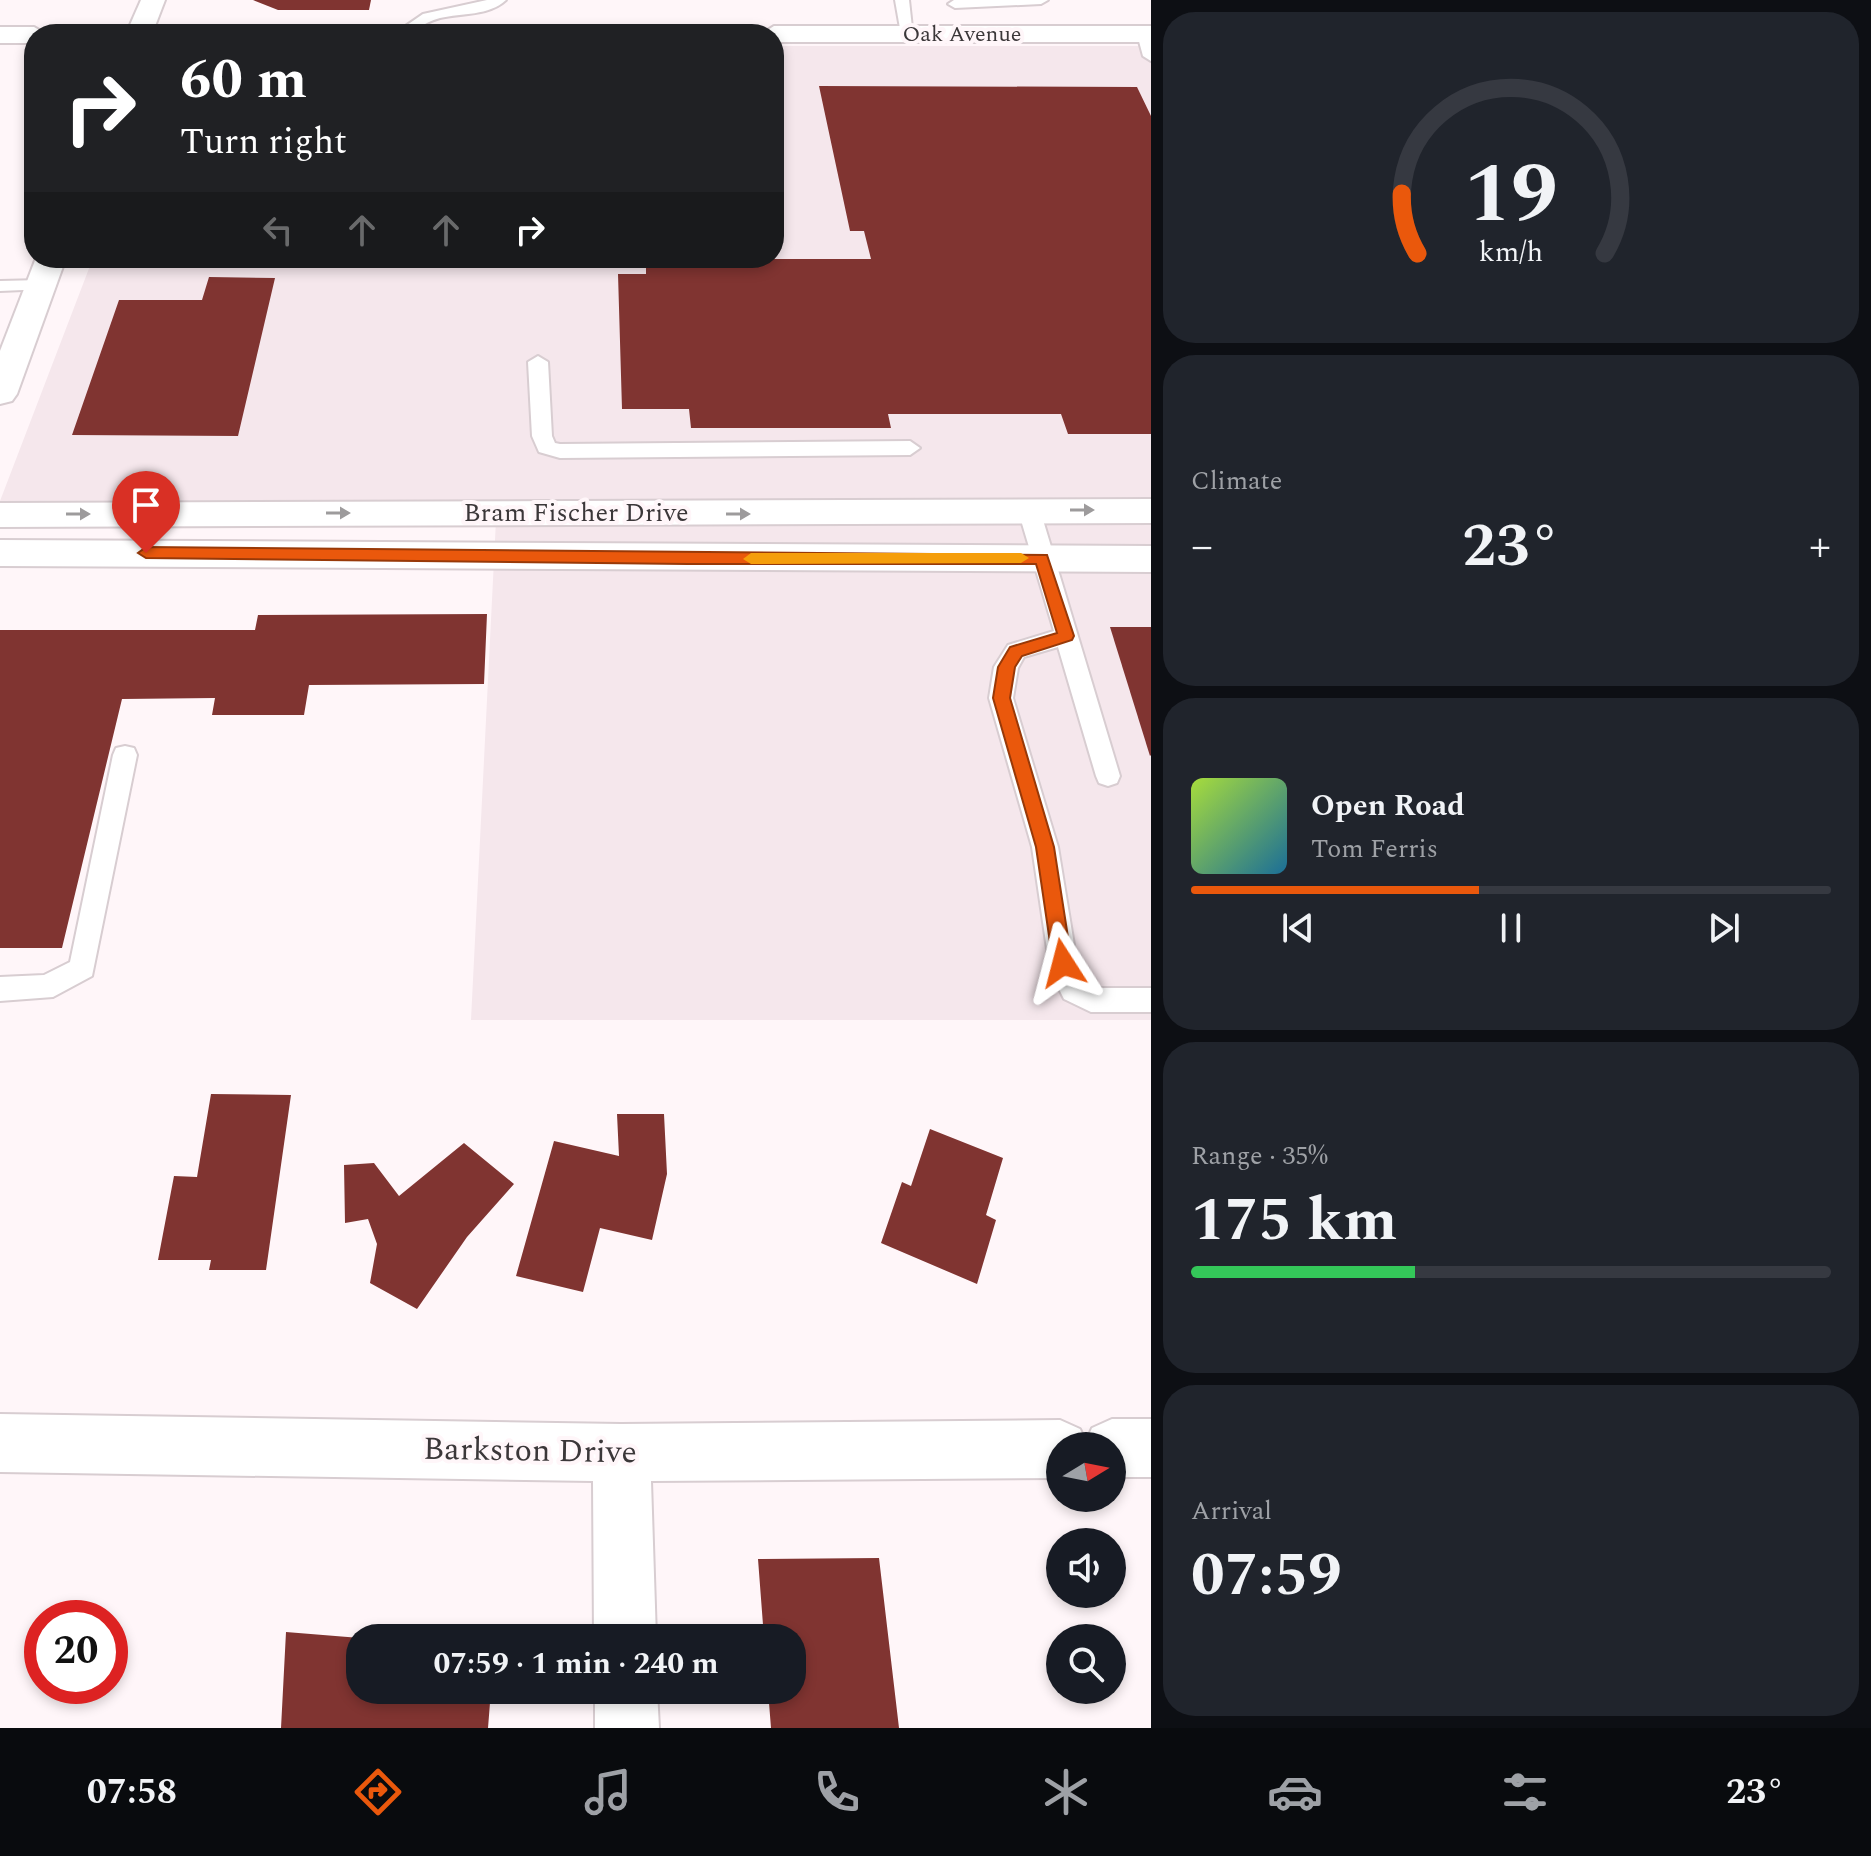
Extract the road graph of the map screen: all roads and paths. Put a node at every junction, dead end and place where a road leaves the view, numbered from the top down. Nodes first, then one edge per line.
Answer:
1 (153, 0) edge
2 (499, 0) edge
3 (902, 0) edge
4 (1041, 0) edge
5 (955, 4) dead end
6 (143, 24) edge
7 (414, 24) edge
8 (784, 34) edge
9 (908, 34) junction
10 (0, 35) edge
11 (24, 35) edge
12 (1149, 41) edge
13 (46, 271) edge
14 (0, 286) edge
15 (538, 362) dead end
16 (1, 390) edge
17 (910, 448) dead end
18 (1029, 510) junction
19 (1151, 511) edge
20 (0, 515) edge
21 (0, 553) edge
22 (1042, 558) junction
23 (1151, 559) edge
24 (1066, 636) junction
25 (125, 755) dead end
26 (1108, 776) dead end
27 (0, 989) edge
28 (1151, 1000) edge
29 (0, 1443) edge
30 (1126, 1448) edge
31 (1151, 1448) edge
32 (1046, 1449) edge
33 (621, 1453) junction
34 (625, 1624) edge
35 (626, 1704) edge
36 (627, 1728) edge

1 - 6 main road
2 - 7 lane
3 - 9 lane
4 - 5 lane
8 - 9 main road, Oak Avenue
9 - 12 main road, Oak Avenue
10 - 11 main road
13 - 14 lane
13 - 16 main road
15 - 17 lane
18 -> 19 main road, Bram Fischer Drive
20 -> 18 main road, Bram Fischer Drive
18 - 22 lane
21 - 22 main road, Bram Fischer Drive
22 - 23 main road, Bram Fischer Drive
22 - 24 lane
24 - 26 lane
24 - 28 lane
25 - 27 lane
29 - 33 main road, Barkston Drive
30 - 31 main road
32 - 33 main road, Barkston Drive
33 - 34 main road
35 - 36 main road

